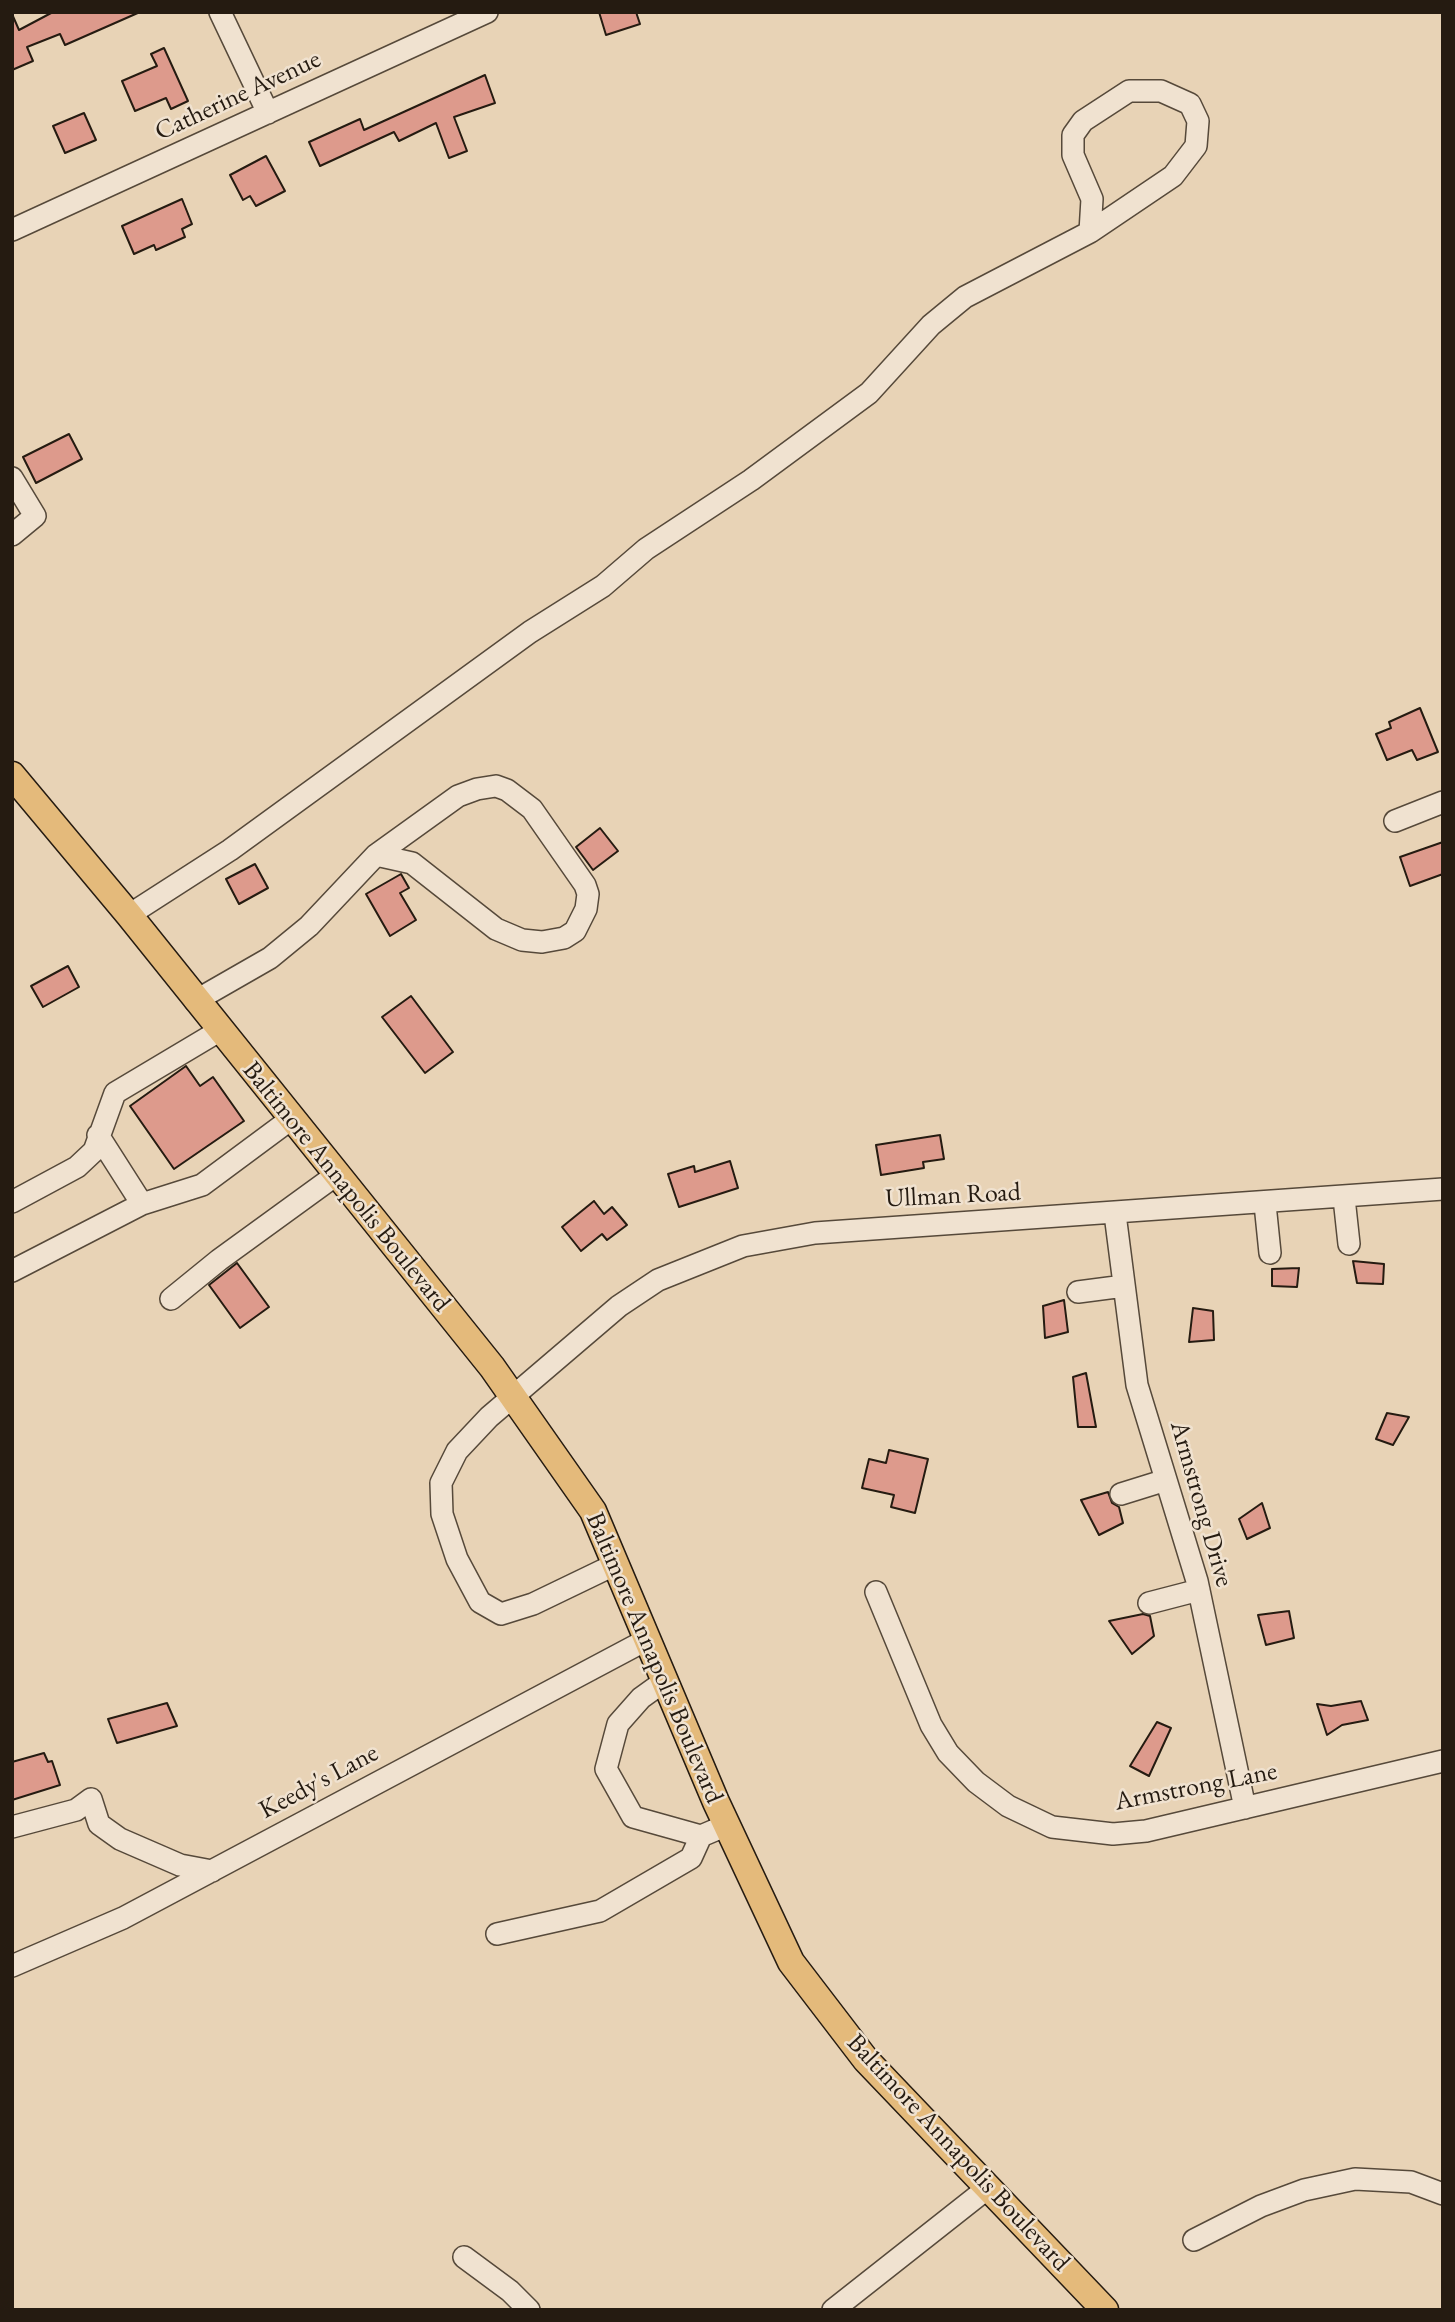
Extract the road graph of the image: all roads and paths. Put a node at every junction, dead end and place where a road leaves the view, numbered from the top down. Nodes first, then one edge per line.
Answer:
1 (220, 12) edge
2 (487, 12) edge
3 (268, 113) junction
4 (12, 230) edge
5 (1090, 232) junction
6 (12, 478) edge
7 (12, 535) edge
8 (16, 787) edge
9 (1443, 802) edge
10 (1395, 821) dead end
11 (376, 855) junction
12 (129, 915) junction
13 (195, 1001) junction
14 (219, 1031) junction
15 (291, 1119) junction
16 (98, 1135) junction
17 (337, 1175) junction
18 (1443, 1189) edge
19 (1344, 1198) junction
20 (12, 1202) edge
21 (1265, 1203) junction
22 (142, 1205) junction
23 (1115, 1214) junction
24 (1349, 1244) dead end
25 (1270, 1253) dead end
26 (12, 1271) edge
27 (1124, 1286) junction
28 (1078, 1292) dead end
29 (172, 1299) dead end
30 (516, 1398) junction
31 (1166, 1480) junction
32 (1121, 1494) dead end
33 (616, 1564) junction
34 (1199, 1590) junction
35 (876, 1592) dead end
36 (1149, 1603) dead end
37 (649, 1639) junction
38 (666, 1680) junction
39 (1443, 1761) edge
40 (1245, 1808) junction
41 (727, 1825) junction
42 (12, 1827) edge
43 (701, 1836) junction
44 (212, 1871) junction
45 (497, 1934) dead end
46 (12, 1966) edge
47 (989, 2187) junction
48 (1443, 2194) edge
49 (1194, 2240) dead end
50 (464, 2257) dead end
51 (529, 2310) edge
52 (833, 2310) edge
53 (1105, 2310) edge

1 - 3 street
2 - 3 street, Catherine Avenue
3 - 4 street, Catherine Avenue
5 - 5 street
5 - 12 street
6 - 7 street
8 - 12 main road, Baltimore Annapolis Boulevard
9 - 10 street
11 - 11 street
11 - 13 street
12 - 13 main road, Baltimore Annapolis Boulevard
13 - 14 main road, Baltimore Annapolis Boulevard
14 - 15 main road, Baltimore Annapolis Boulevard
14 - 16 street
15 - 17 main road, Baltimore Annapolis Boulevard
15 - 22 street
16 - 20 street
16 - 22 street
17 - 29 street
17 - 30 main road, Baltimore Annapolis Boulevard
18 - 19 street, Ullman Road
19 - 21 street, Ullman Road
19 - 24 street
21 - 23 street, Ullman Road
21 - 25 street
22 - 26 street
23 - 27 street, Armstrong Drive
23 - 30 street, Ullman Road
27 - 28 street
27 - 31 street, Armstrong Drive
30 - 33 main road, Baltimore Annapolis Boulevard
30 - 33 street, Ullman Road
31 - 32 street
31 - 34 street, Armstrong Drive
33 - 37 main road, Baltimore Annapolis Boulevard
34 - 36 street
34 - 40 street, Armstrong Drive
35 - 40 street, Armstrong Lane
37 - 38 main road, Baltimore Annapolis Boulevard
37 - 44 street, Keedy's Lane
38 - 41 main road, Baltimore Annapolis Boulevard
38 - 43 street
39 - 40 street, Armstrong Lane
41 - 43 street
41 - 47 main road, Baltimore Annapolis Boulevard
42 - 44 street
43 - 45 street
44 - 46 street, Keedy's Lane
47 - 52 street
47 - 53 main road, Baltimore Annapolis Boulevard
48 - 49 street
50 - 51 street

